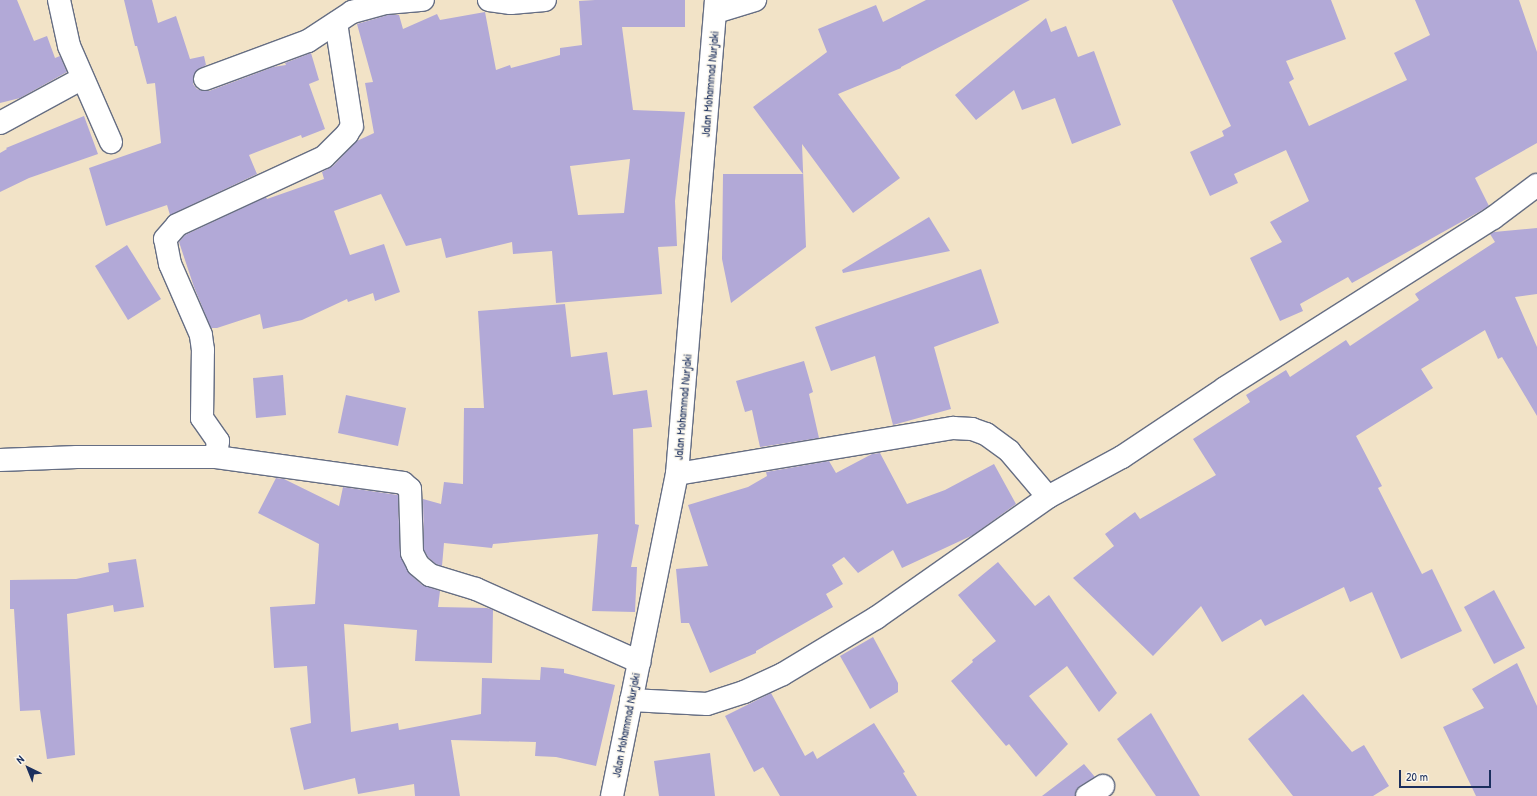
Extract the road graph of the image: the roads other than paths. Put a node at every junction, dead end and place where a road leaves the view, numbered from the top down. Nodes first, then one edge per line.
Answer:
1 (59, 0) edge
2 (423, 0) edge
3 (489, 0) edge
4 (545, 0) edge
5 (755, 0) edge
6 (716, 6) edge
7 (336, 23) junction
8 (83, 78) junction
9 (205, 79) dead end
10 (0, 123) edge
11 (111, 142) dead end
12 (1537, 185) edge
13 (218, 452) junction
14 (0, 460) edge
15 (678, 474) junction
16 (1048, 497) junction
17 (638, 662) junction
18 (632, 700) junction
19 (612, 796) edge

1 - 8 street
2 - 7 street
3 - 4 street
5 - 6 street
6 - 15 street, Jalan Mohammad Nurjaki
7 - 9 street
7 - 13 street
8 - 10 street
8 - 11 street
12 - 16 street
13 - 14 street
13 - 17 street
15 - 16 street
15 - 17 street, Jalan Mohammad Nurjaki
16 - 18 street
17 - 18 street, Jalan Mohammad Nurjaki
18 - 19 street, Jalan Mohammad Nurjaki

